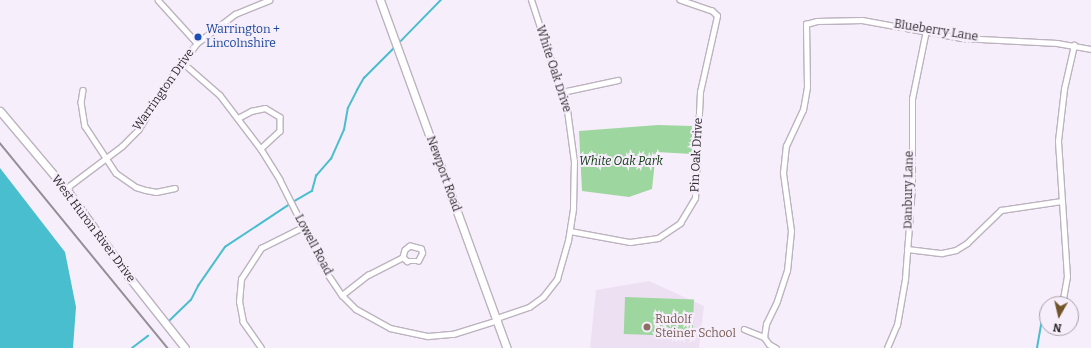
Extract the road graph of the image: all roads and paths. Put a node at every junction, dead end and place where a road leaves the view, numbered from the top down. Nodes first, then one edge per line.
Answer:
1 (158, 0) edge
2 (269, 0) edge
3 (380, 0) edge
4 (531, 0) edge
5 (680, 0) edge
6 (926, 30) junction
7 (197, 43) junction
8 (1074, 45) junction
9 (1091, 48) edge
10 (182, 62) junction
11 (618, 80) dead end
12 (83, 90) dead end
13 (562, 92) junction
14 (0, 111) edge
15 (238, 118) junction
16 (260, 149) junction
17 (106, 158) junction
18 (175, 188) dead end
19 (65, 189) junction
20 (1061, 202) junction
21 (303, 227) junction
22 (570, 231) junction
23 (907, 249) junction
24 (403, 257) junction
25 (342, 295) junction
26 (1064, 296) edge
27 (497, 319) junction
28 (744, 329) dead end
29 (764, 337) junction
30 (185, 348) edge
31 (261, 348) edge
32 (507, 348) edge
33 (776, 348) edge
34 (887, 348) edge

1 - 7 street
2 - 7 street, Warrington Drive
3 - 27 street, Newport Road
4 - 13 street, White Oak Drive
5 - 22 street, Pin Oak Drive
6 - 8 street, Blueberry Lane
6 - 23 street, Danbury Lane
6 - 29 street, Blueberry Lane
7 - 10 street, Warrington Drive
8 - 9 street, Blueberry Lane
8 - 20 street
10 - 15 street, Lowell Road
10 - 17 street, Warrington Drive
11 - 13 street
12 - 17 street
13 - 22 street, White Oak Drive
14 - 19 street, West Huron River Drive
15 - 16 street, Lowell Road
15 - 16 street
16 - 21 street, Lowell Road
17 - 18 street
17 - 19 street, Warrington Drive
19 - 30 street, West Huron River Drive
20 - 23 street
20 - 26 street
21 - 25 street, Lowell Road
21 - 31 street
22 - 27 street, White Oak Drive
23 - 34 street, Danbury Lane
24 - 24 street
24 - 25 street
25 - 27 street, Lowell Road
27 - 32 street, Newport Road
28 - 29 street
29 - 33 street

